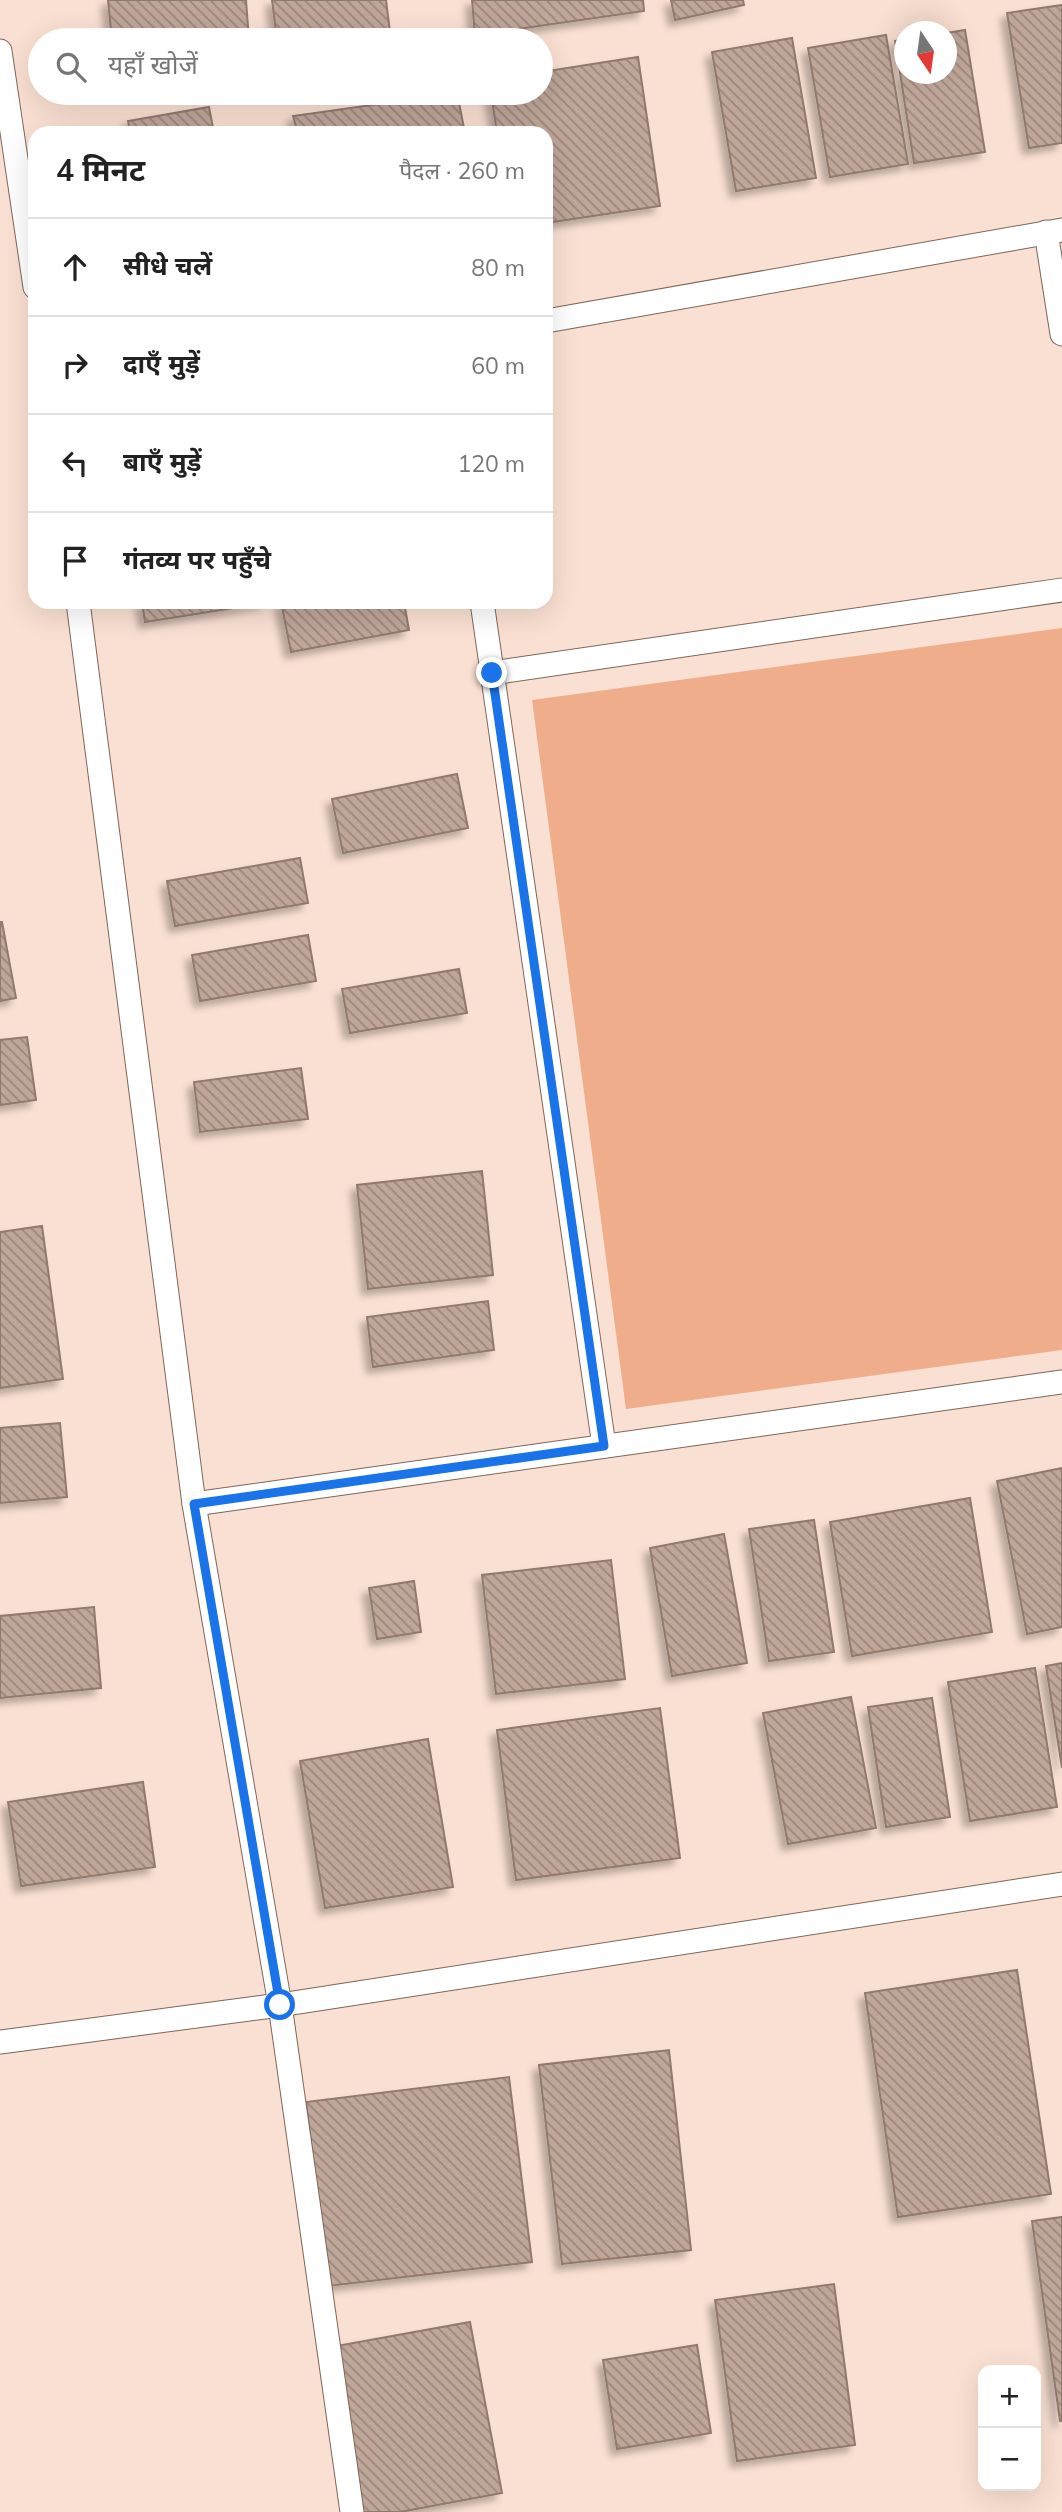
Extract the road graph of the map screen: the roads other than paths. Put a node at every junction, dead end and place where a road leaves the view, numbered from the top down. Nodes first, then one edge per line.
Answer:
1 (0, 51) edge
2 (1054, 231) edge
3 (28, 240) edge
4 (553, 320) edge
5 (1062, 334) edge
6 (1062, 590) edge
7 (79, 609) edge
8 (483, 609) edge
9 (492, 673) junction
10 (1062, 1382) edge
11 (604, 1446) junction
12 (194, 1504) junction
13 (1062, 1884) edge
14 (280, 2005) junction
15 (0, 2042) edge
16 (352, 2512) edge

1 - 3 lane
2 - 4 lane
2 - 5 lane
6 - 9 lane
7 - 12 lane
8 - 9 lane
9 - 11 lane
10 - 11 lane
11 - 12 lane
12 - 14 lane
13 - 14 lane
14 - 15 lane
14 - 16 lane

